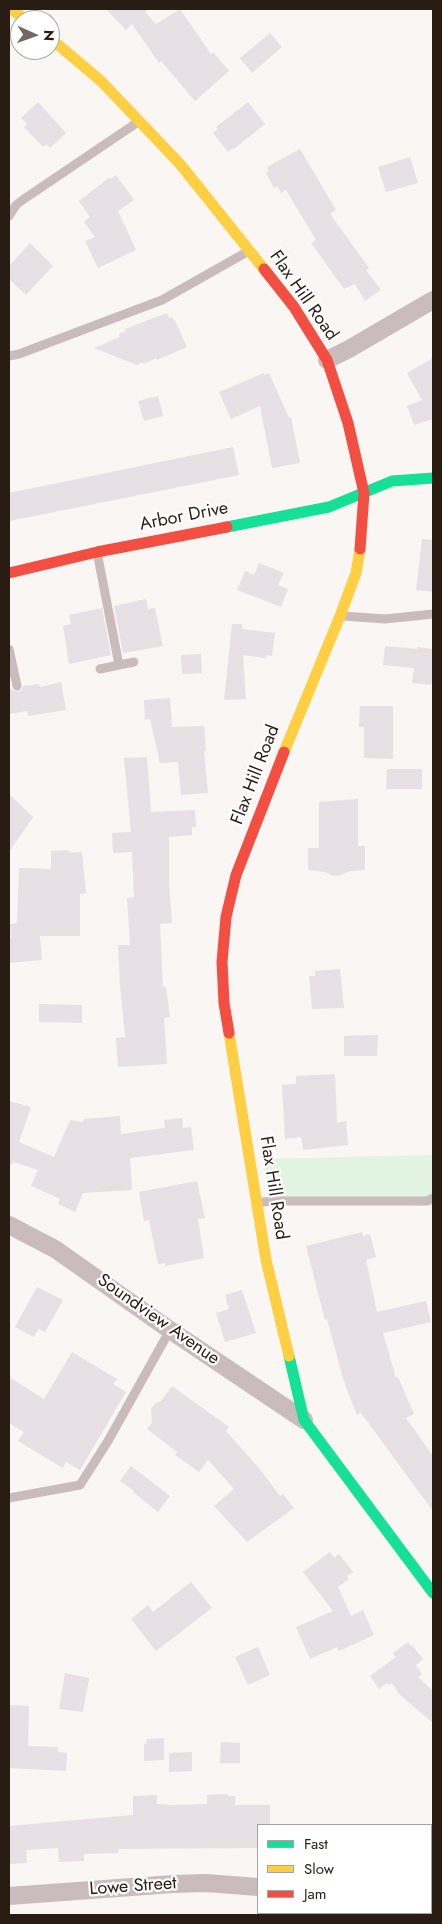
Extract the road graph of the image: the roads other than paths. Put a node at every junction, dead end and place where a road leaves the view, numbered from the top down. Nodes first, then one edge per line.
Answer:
1 (60, 47) edge
2 (140, 120) junction
3 (9, 216) edge
4 (250, 250) junction
5 (433, 300) edge
6 (9, 356) edge
7 (327, 360) junction
8 (433, 478) edge
9 (364, 493) junction
10 (97, 552) junction
11 (9, 573) edge
12 (433, 614) edge
13 (340, 616) junction
14 (9, 649) edge
15 (134, 662) dead end
16 (119, 665) junction
17 (100, 669) dead end
18 (17, 686) dead end
19 (433, 1198) edge
20 (257, 1203) junction
21 (9, 1225) edge
22 (170, 1330) junction
23 (304, 1420) junction
24 (9, 1498) edge
25 (433, 1593) edge
26 (257, 1887) edge
27 (9, 1896) edge

1 - 2 main road, Flax Hill Road
2 - 3 lane
2 - 4 main road, Flax Hill Road
4 - 6 lane
4 - 7 main road, Flax Hill Road
5 - 7 street
7 - 9 main road, Flax Hill Road
8 - 9 main road, Arbor Drive
9 - 10 main road, Arbor Drive
9 - 13 main road, Flax Hill Road
10 - 11 main road, Arbor Drive
10 - 16 lane
12 - 13 lane
13 - 20 main road, Flax Hill Road
14 - 18 lane
15 - 16 lane
16 - 17 lane
19 - 20 lane
20 - 23 main road, Flax Hill Road
21 - 22 street, Soundview Avenue
22 - 23 street, Soundview Avenue
22 - 24 lane
23 - 25 main road, Flax Hill Road
26 - 27 street, Lowe Street

